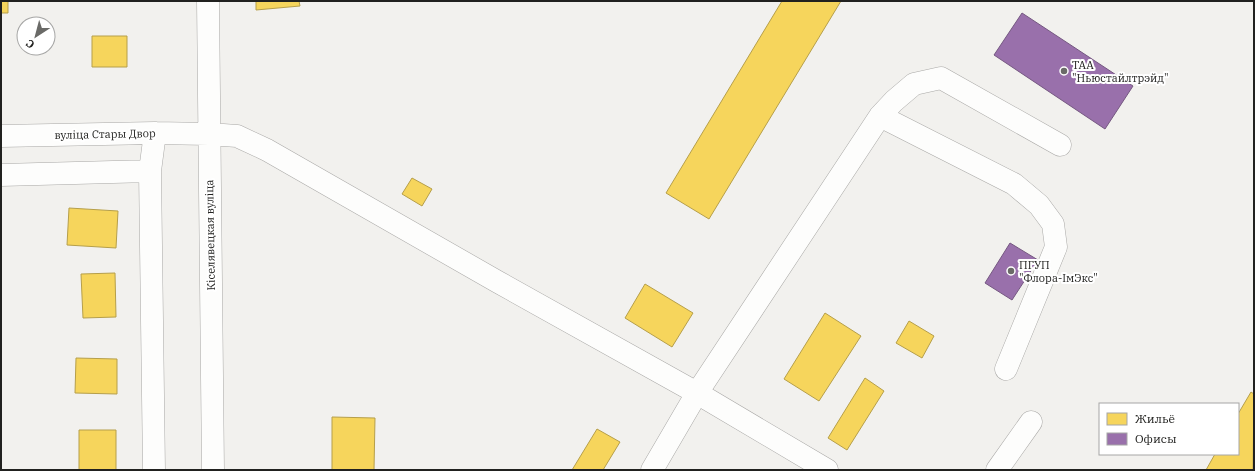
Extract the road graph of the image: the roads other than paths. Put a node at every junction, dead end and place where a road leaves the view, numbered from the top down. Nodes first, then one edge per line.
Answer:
1 (208, 1) edge
2 (880, 116) junction
3 (155, 133) junction
4 (210, 134) junction
5 (1, 136) edge
6 (1060, 145) dead end
7 (150, 171) junction
8 (1, 175) edge
9 (1006, 369) dead end
10 (697, 393) junction
11 (1031, 422) dead end
12 (154, 470) edge
13 (213, 470) edge
14 (652, 470) edge
15 (827, 470) edge
16 (997, 470) edge

1 - 4 street, Кіселявецкая вуліца
2 - 6 street
2 - 9 street
2 - 10 street
3 - 4 street, вуліца Стары Двор
3 - 5 street, вуліца Стары Двор
3 - 7 street
4 - 10 street, вуліца Стары Двор
4 - 13 street, Кіселявецкая вуліца
7 - 8 street
7 - 12 street
10 - 14 street
10 - 15 street, вуліца Стары Двор
11 - 16 street

